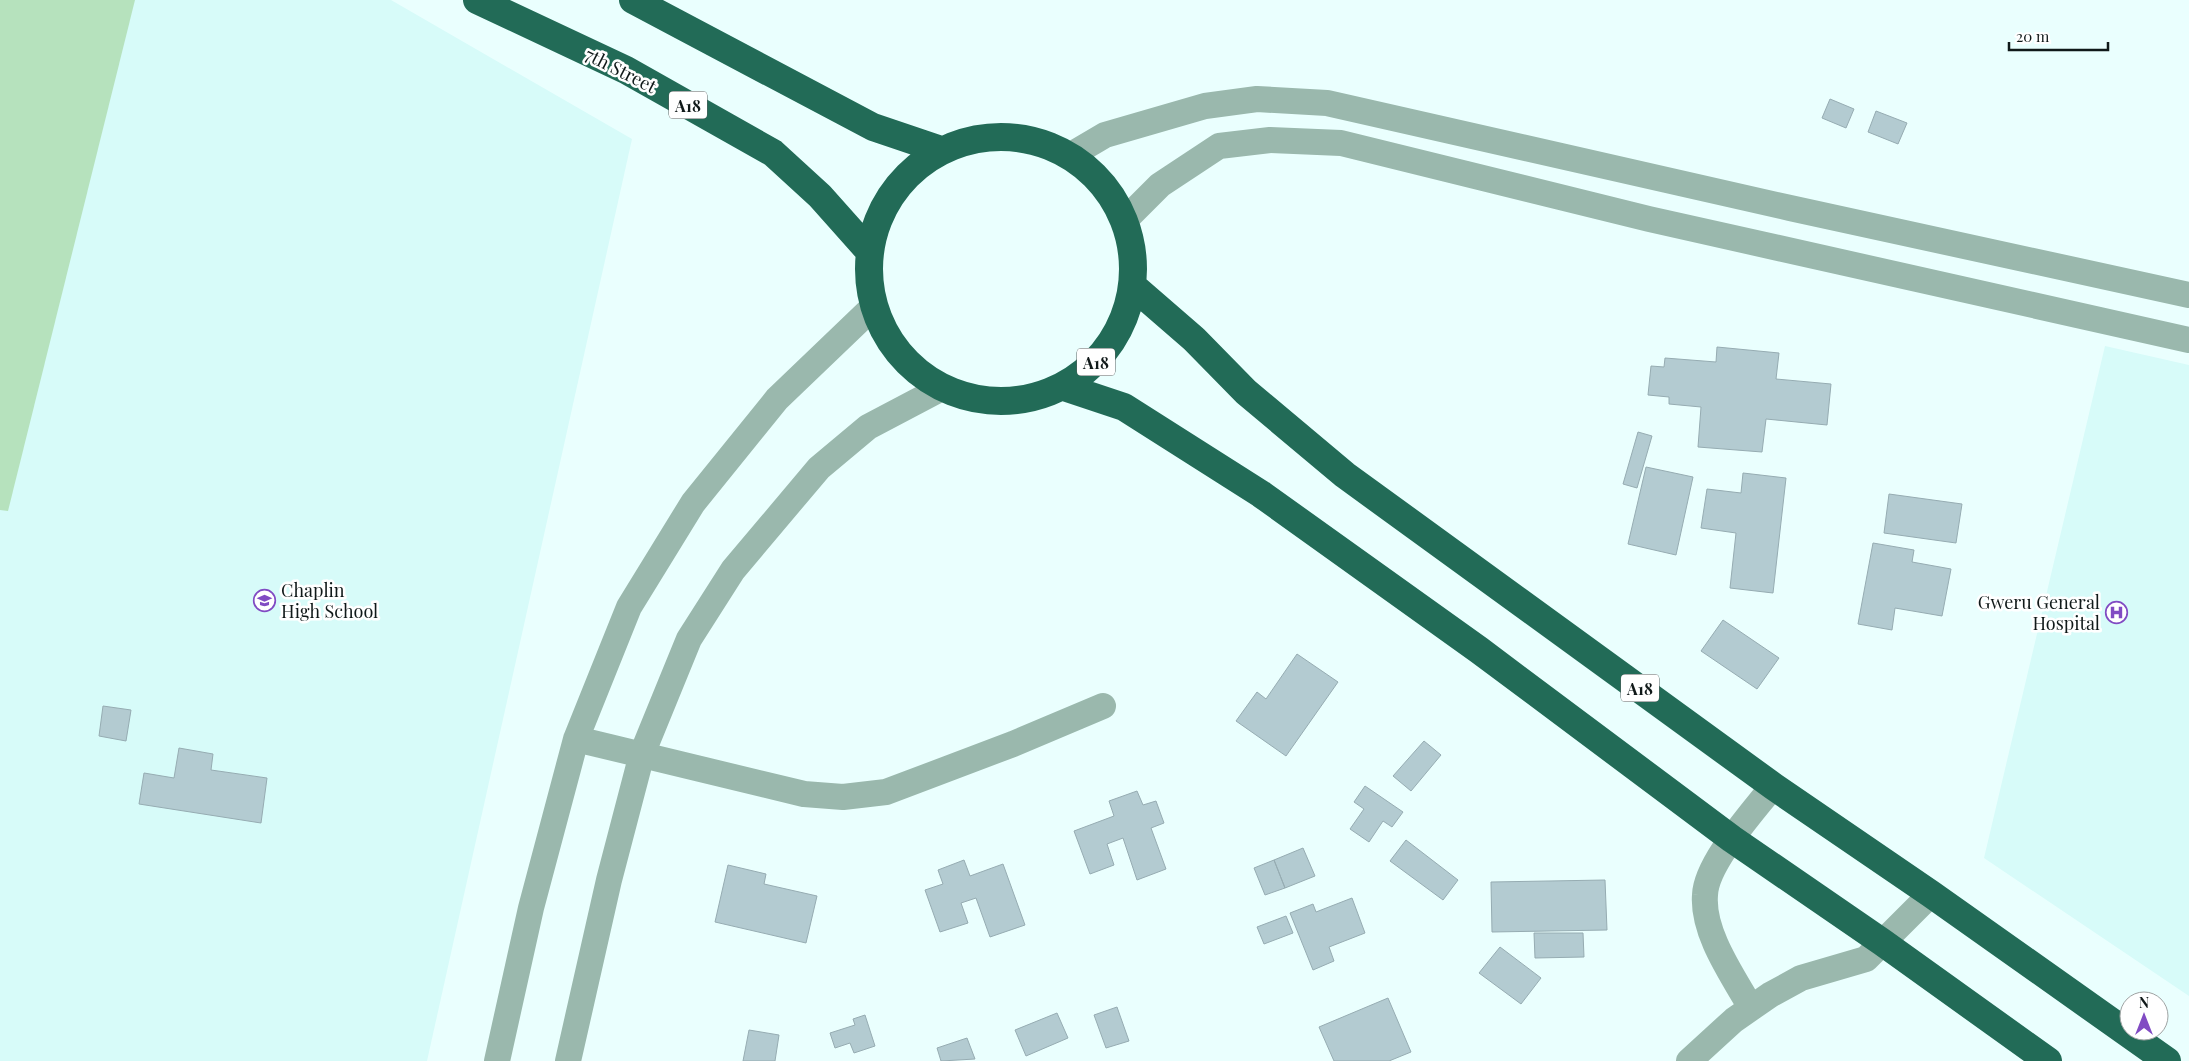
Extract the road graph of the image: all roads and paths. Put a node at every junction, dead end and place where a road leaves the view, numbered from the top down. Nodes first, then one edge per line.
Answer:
1 (477, 0) edge
2 (633, 0) edge
3 (1205, 106) junction
4 (1219, 146) junction
5 (941, 150) junction
6 (1071, 155) junction
7 (1658, 178) junction
8 (1126, 219) junction
9 (1649, 219) junction
10 (869, 251) junction
11 (1134, 287) junction
12 (2189, 295) edge
13 (873, 307) junction
14 (2189, 340) edge
15 (1064, 387) junction
16 (942, 388) junction
17 (1103, 706) dead end
18 (576, 739) junction
19 (642, 754) junction
20 (1773, 786) junction
21 (1732, 839) junction
22 (1931, 894) junction
23 (1882, 942) junction
24 (1751, 1008) junction
25 (497, 1061) edge
26 (568, 1061) edge
27 (1689, 1061) edge
28 (2048, 1061) edge
29 (2167, 1061) edge

1 - 10 highway, 7th Street / A18
2 - 5 highway
3 - 4 street
3 - 6 street
3 - 7 street
4 - 8 street
4 - 9 street
5 - 6 highway, A18
5 - 10 highway, A18
6 - 8 highway, A18
7 - 9 street
7 - 12 street
8 - 11 highway, A18
9 - 14 street
10 - 13 highway, A18
11 - 15 highway, A18
11 - 20 highway, A18
13 - 16 highway, A18
13 - 18 street
15 - 16 highway, A18
15 - 21 highway, A18
16 - 19 street
17 - 19 street
18 - 19 street
18 - 25 street
19 - 26 street
20 - 21 street
20 - 22 highway, A18
21 - 23 highway, A18
21 - 24 street
22 - 23 street
22 - 29 highway, A18
23 - 24 street
23 - 28 highway, A18
24 - 27 street

